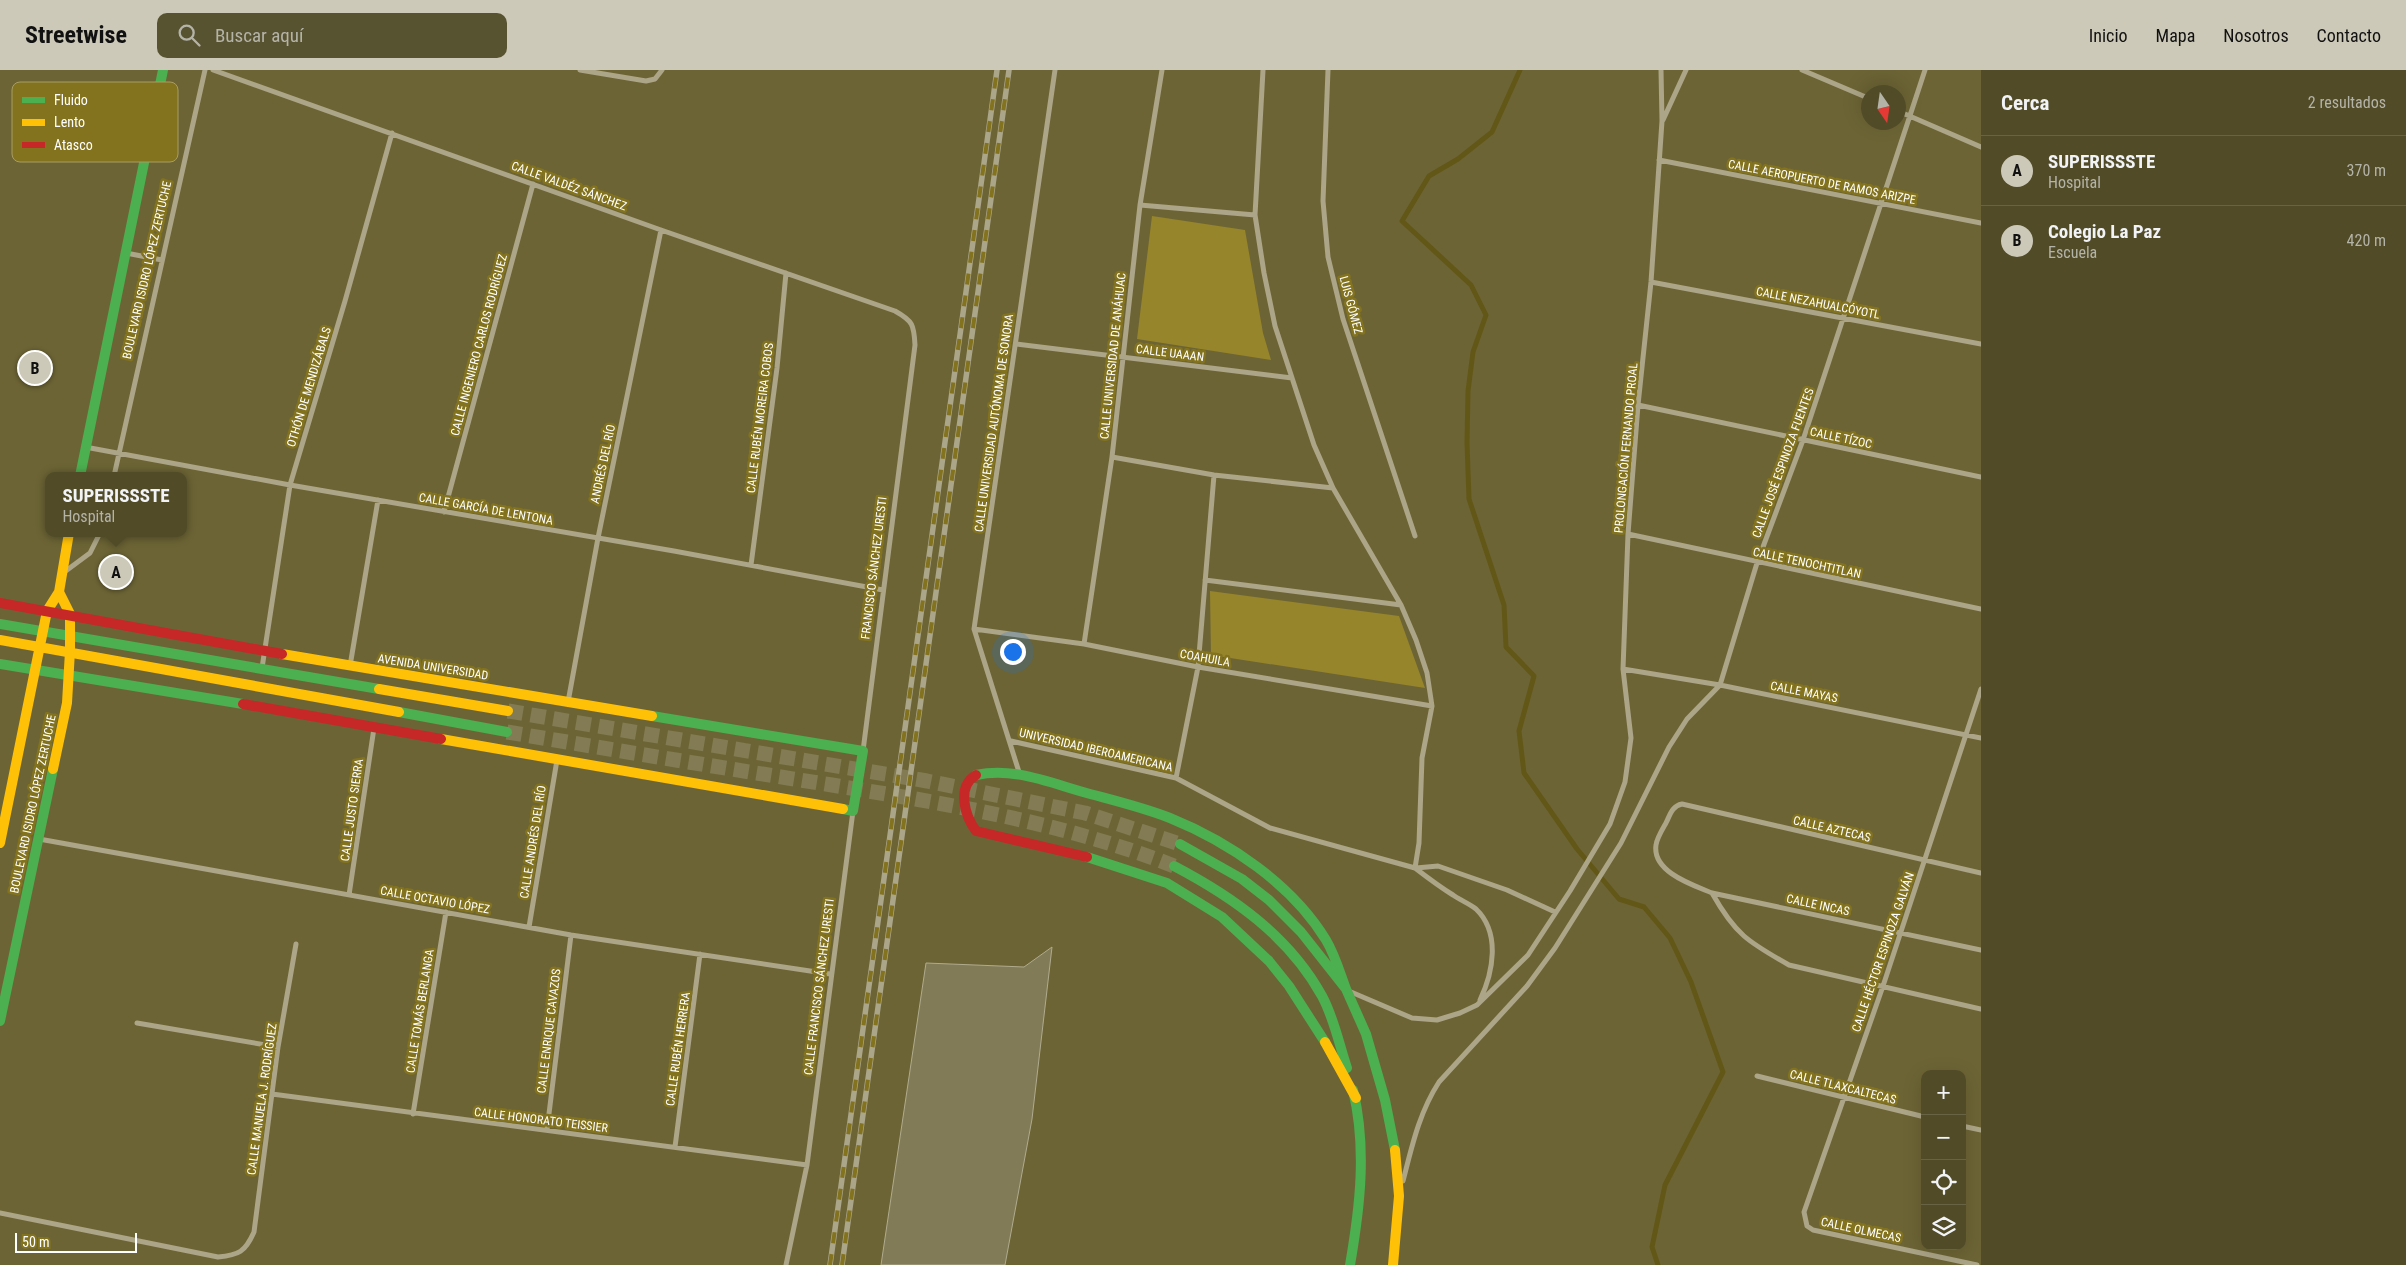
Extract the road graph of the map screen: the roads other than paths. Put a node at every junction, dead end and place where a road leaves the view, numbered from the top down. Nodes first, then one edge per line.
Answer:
1 (205, 70) edge
2 (213, 70) edge
3 (580, 70) edge
4 (662, 70) edge
5 (1055, 70) edge
6 (1162, 70) edge
7 (1263, 70) edge
8 (1328, 70) edge
9 (1661, 70) edge
10 (1686, 70) edge
11 (1802, 70) edge
12 (1925, 70) edge
13 (1861, 95) edge
14 (1906, 114) edge
15 (1910, 115) junction
16 (1662, 121) junction
17 (392, 133) junction
18 (1981, 147) edge
19 (1659, 160) junction
20 (143, 162) edge
21 (534, 184) junction
22 (1880, 204) junction
23 (1140, 205) junction
24 (1255, 215) junction
25 (1981, 223) edge
26 (661, 230) junction
27 (125, 253) junction
28 (162, 260) junction
29 (786, 273) junction
30 (1651, 282) junction
31 (1844, 318) junction
32 (914, 327) joint
33 (1016, 344) junction
34 (1981, 344) edge
35 (1122, 357) junction
36 (1292, 378) junction
37 (1638, 405) junction
38 (1803, 440) junction
39 (86, 446) junction
40 (119, 451) junction
41 (1112, 457) junction
42 (81, 472) edge
43 (115, 472) edge
44 (1214, 475) junction
45 (1981, 477) edge
46 (290, 485) junction
47 (1333, 488) junction
48 (378, 500) junction
49 (444, 512) junction
50 (1628, 534) junction
51 (1415, 536) dead end
52 (69, 537) edge
53 (98, 537) edge
54 (598, 538) junction
55 (1757, 563) junction
56 (751, 565) junction
57 (62, 573) junction
58 (1205, 580) junction
59 (884, 590) junction
60 (59, 592) junction
61 (0, 603) edge
62 (1401, 605) junction
63 (1981, 609) edge
64 (47, 611) junction
65 (70, 614) junction
66 (0, 624) edge
67 (974, 629) junction
68 (43, 631) junction
69 (71, 636) junction
70 (0, 640) edge
71 (1084, 644) junction
72 (41, 646) junction
73 (70, 650) junction
74 (264, 651) junction
75 (0, 664) edge
76 (349, 666) junction
77 (1198, 667) junction
78 (37, 669) junction
79 (262, 669) junction
80 (1623, 669) junction
81 (69, 674) junction
82 (1720, 685) junction
83 (1981, 689) edge
84 (568, 702) junction
85 (1432, 706) junction
86 (508, 711) tunnel mouth
87 (374, 727) junction
88 (506, 732) tunnel mouth
89 (1966, 735) junction
90 (1981, 738) edge
91 (1011, 741) junction
92 (863, 751) junction
93 (557, 760) junction
94 (1020, 774) junction
95 (1176, 778) junction
96 (853, 811) junction
97 (38, 839) junction
98 (0, 843) edge
99 (1180, 844) tunnel mouth
100 (1659, 860) joint
101 (1924, 861) junction
102 (1174, 866) tunnel mouth
103 (1416, 868) junction
104 (1981, 873) edge
105 (1712, 893) junction
106 (349, 895) junction
107 (446, 912) junction
108 (1555, 912) junction
109 (529, 927) junction
110 (1901, 932) junction
111 (571, 935) junction
112 (296, 944) dead end
113 (1981, 950) edge
114 (700, 954) junction
115 (830, 974) junction
116 (1883, 986) junction
117 (1346, 989) junction
118 (1477, 1005) junction
119 (1981, 1009) edge
120 (0, 1021) edge
121 (137, 1023) dead end
122 (278, 1047) junction
123 (1757, 1076) dead end
124 (272, 1094) junction
125 (1843, 1097) junction
126 (1356, 1098) junction
127 (413, 1114) junction
128 (1921, 1116) edge
129 (1966, 1127) edge
130 (547, 1130) junction
131 (1981, 1130) edge
132 (675, 1147) junction
133 (806, 1165) junction
134 (1399, 1196) junction
135 (0, 1212) edge
136 (1804, 1221) joint
137 (786, 1265) edge
138 (1350, 1265) edge
139 (1393, 1265) edge
140 (1977, 1265) edge

1 - 28 street, BOULEVARD ISIDRO LÓPEZ ZERTUCHE
2 - 17 street, CALLE VALDÉZ SÁNCHEZ
3 - 4 street
5 - 33 street, CALLE UNIVERSIDAD AUTÓNOMA DE SONORA
6 - 23 street, CALLE UNIVERSIDAD DE ANÁHUAC
7 - 24 street
8 - 51 street, LUIS GÓMEZ
9 - 16 street, PROLONGACIÓN FERNANDO PROAL
10 - 16 street
11 - 13 street
12 - 15 street, CALLE JOSÉ ESPINOZA FUENTES
14 - 15 street
15 - 18 street
15 - 22 street, CALLE JOSÉ ESPINOZA FUENTES
16 - 19 street, PROLONGACIÓN FERNANDO PROAL
17 - 21 street, CALLE VALDÉZ SÁNCHEZ
17 - 46 street, OTHÓN DE MENDIZÁBALS
19 - 22 street, CALLE AEROPUERTO DE RAMOS ARIZPE
19 - 30 street, PROLONGACIÓN FERNANDO PROAL
20 - 27 main road, BOULEVARD ISIDRO LÓPEZ ZERTUCHE
21 - 26 street, CALLE VALDÉZ SÁNCHEZ
21 - 49 street, CALLE INGENIERO CARLOS RODRÍGUEZ
22 - 25 street, CALLE AEROPUERTO DE RAMOS ARIZPE
22 - 31 street, CALLE JOSÉ ESPINOZA FUENTES
23 - 24 street
23 - 35 street, CALLE UNIVERSIDAD DE ANÁHUAC
24 - 36 street
26 - 29 street, CALLE VALDÉZ SÁNCHEZ
26 - 54 street, ANDRÉS DEL RÍO
27 - 28 street
27 - 39 main road, BOULEVARD ISIDRO LÓPEZ ZERTUCHE
28 - 40 street, BOULEVARD ISIDRO LÓPEZ ZERTUCHE
29 - 32 street, CALLE VALDÉZ SÁNCHEZ
29 - 56 street, CALLE RUBÉN MOREIRA COBOS
30 - 31 street, CALLE NEZAHUALCÓYOTL
30 - 37 street, PROLONGACIÓN FERNANDO PROAL
31 - 34 street, CALLE NEZAHUALCÓYOTL
31 - 38 street, CALLE JOSÉ ESPINOZA FUENTES
32 - 59 street, FRANCISCO SÁNCHEZ URESTI
33 - 35 street, CALLE UAAAN
33 - 67 street, CALLE UNIVERSIDAD AUTÓNOMA DE SONORA
35 - 36 street, CALLE UAAAN
35 - 41 street, CALLE UNIVERSIDAD DE ANÁHUAC
36 - 47 street
37 - 38 street, CALLE TÍZOC
37 - 50 street, PROLONGACIÓN FERNANDO PROAL
38 - 45 street, CALLE TÍZOC
38 - 55 street, CALLE JOSÉ ESPINOZA FUENTES
39 - 40 street, CALLE GARCÍA DE LENTONA
39 - 42 main road, BOULEVARD ISIDRO LÓPEZ ZERTUCHE
40 - 43 street, BOULEVARD ISIDRO LÓPEZ ZERTUCHE
40 - 46 street, CALLE GARCÍA DE LENTONA
41 - 44 street
41 - 71 street, CALLE UNIVERSIDAD DE ANÁHUAC
44 - 47 street
44 - 58 street
46 - 48 street, CALLE GARCÍA DE LENTONA
46 - 74 street, OTHÓN DE MENDIZÁBALS
47 - 62 street
48 - 49 street, CALLE GARCÍA DE LENTONA
48 - 76 street
49 - 54 street, CALLE GARCÍA DE LENTONA
50 - 55 street, CALLE TENOCHTITLAN
50 - 80 street, PROLONGACIÓN FERNANDO PROAL
52 - 57 main road, BOULEVARD ISIDRO LÓPEZ ZERTUCHE
53 - 57 street
54 - 56 street, CALLE GARCÍA DE LENTONA
54 - 84 street, ANDRÉS DEL RÍO
55 - 63 street, CALLE TENOCHTITLAN
55 - 82 street, CALLE JOSÉ ESPINOZA FUENTES
56 - 59 street, CALLE GARCÍA DE LENTONA
57 - 60 main road, BOULEVARD ISIDRO LÓPEZ ZERTUCHE
58 - 62 street
58 - 77 street
59 - 92 street, FRANCISCO SÁNCHEZ URESTI
60 - 64 main road, BOULEVARD ISIDRO LÓPEZ ZERTUCHE
60 - 65 main road, BOULEVARD ISIDRO LÓPEZ ZERTUCHE
61 - 64 main road, AVENIDA UNIVERSIDAD
62 - 85 street
64 - 65 main road, AVENIDA UNIVERSIDAD
64 - 68 main road, BOULEVARD ISIDRO LÓPEZ ZERTUCHE
65 - 69 main road, BOULEVARD ISIDRO LÓPEZ ZERTUCHE
65 - 74 main road, AVENIDA UNIVERSIDAD
66 - 68 main road
67 - 71 street, COAHUILA
67 - 91 street, CALLE UNIVERSIDAD AUTÓNOMA DE SONORA
68 - 69 main road
68 - 72 main road, BOULEVARD ISIDRO LÓPEZ ZERTUCHE
69 - 73 main road, BOULEVARD ISIDRO LÓPEZ ZERTUCHE
69 - 79 main road
70 - 72 main road
71 - 77 street, COAHUILA
72 - 73 main road
72 - 78 main road, BOULEVARD ISIDRO LÓPEZ ZERTUCHE
73 - 81 main road, BOULEVARD ISIDRO LÓPEZ ZERTUCHE
73 - 88 main road
74 - 76 main road, AVENIDA UNIVERSIDAD
74 - 79 street, OTHÓN DE MENDIZÁBALS
75 - 78 main road
76 - 84 main road, AVENIDA UNIVERSIDAD
77 - 85 street, COAHUILA
77 - 95 street
78 - 81 main road
78 - 98 main road, BOULEVARD ISIDRO LÓPEZ ZERTUCHE
79 - 86 main road
80 - 82 street, CALLE MAYAS
80 - 108 street, PROLONGACIÓN FERNANDO PROAL
81 - 87 main road
81 - 97 main road, BOULEVARD ISIDRO LÓPEZ ZERTUCHE
82 - 89 street, CALLE MAYAS
82 - 134 street, CALLE JOSÉ ESPINOZA FUENTES
83 - 89 street, CALLE HÉCTOR ESPINOZA GALVÁN
84 - 92 main road, AVENIDA UNIVERSIDAD
85 - 103 street
87 - 93 main road
87 - 106 street, CALLE JUSTO SIERRA
89 - 90 street, CALLE MAYAS
89 - 101 street, CALLE HÉCTOR ESPINOZA GALVÁN
91 - 94 street, CALLE UNIVERSIDAD AUTÓNOMA DE SONORA
91 - 95 street, UNIVERSIDAD IBEROAMERICANA
92 - 96 main road, FRANCISCO SÁNCHEZ URESTI
93 - 96 main road
93 - 109 street, CALLE ANDRÉS DEL RÍO
94 - 117 main road
94 - 126 main road
95 - 103 street, UNIVERSIDAD IBEROAMERICANA
96 - 115 street, CALLE FRANCISCO SÁNCHEZ URESTI
97 - 106 street, CALLE OCTAVIO LÓPEZ
97 - 120 main road, BOULEVARD ISIDRO LÓPEZ ZERTUCHE
99 - 117 main road
100 - 101 street, CALLE AZTECAS
100 - 105 street, CALLE INCAS
101 - 104 street, CALLE AZTECAS
101 - 110 street, CALLE HÉCTOR ESPINOZA GALVÁN
102 - 126 main road
103 - 108 street
103 - 118 street
105 - 110 street, CALLE INCAS
105 - 116 street
106 - 107 street, CALLE OCTAVIO LÓPEZ
107 - 109 street, CALLE OCTAVIO LÓPEZ
107 - 127 street, CALLE TOMÁS BERLANGA
108 - 118 street, PROLONGACIÓN FERNANDO PROAL
109 - 111 street, CALLE OCTAVIO LÓPEZ
110 - 113 street, CALLE INCAS
110 - 116 street, CALLE HÉCTOR ESPINOZA GALVÁN
111 - 114 street, CALLE OCTAVIO LÓPEZ
111 - 130 street, CALLE ENRIQUE CAVAZOS
112 - 122 street, CALLE MANUELA J. RODRÍGUEZ
114 - 115 street, CALLE OCTAVIO LÓPEZ
114 - 132 street, CALLE RUBÉN HERRERA
115 - 133 street, CALLE FRANCISCO SÁNCHEZ URESTI
116 - 119 street
116 - 125 street, CALLE HÉCTOR ESPINOZA GALVÁN
117 - 118 street
117 - 134 main road
121 - 122 street
122 - 124 street, CALLE MANUELA J. RODRÍGUEZ
123 - 125 street, CALLE TLAXCALTECAS
124 - 127 street, CALLE HONORATO TEISSIER
124 - 135 street, CALLE MANUELA J. RODRÍGUEZ
125 - 128 street, CALLE TLAXCALTECAS
125 - 136 street, CALLE HÉCTOR ESPINOZA GALVÁN
126 - 138 main road
127 - 130 street, CALLE HONORATO TEISSIER
129 - 131 street
130 - 132 street, CALLE HONORATO TEISSIER
132 - 133 street, CALLE HONORATO TEISSIER
133 - 137 street, CALLE FRANCISCO SÁNCHEZ URESTI
134 - 139 main road
136 - 140 street, CALLE OLMECAS

